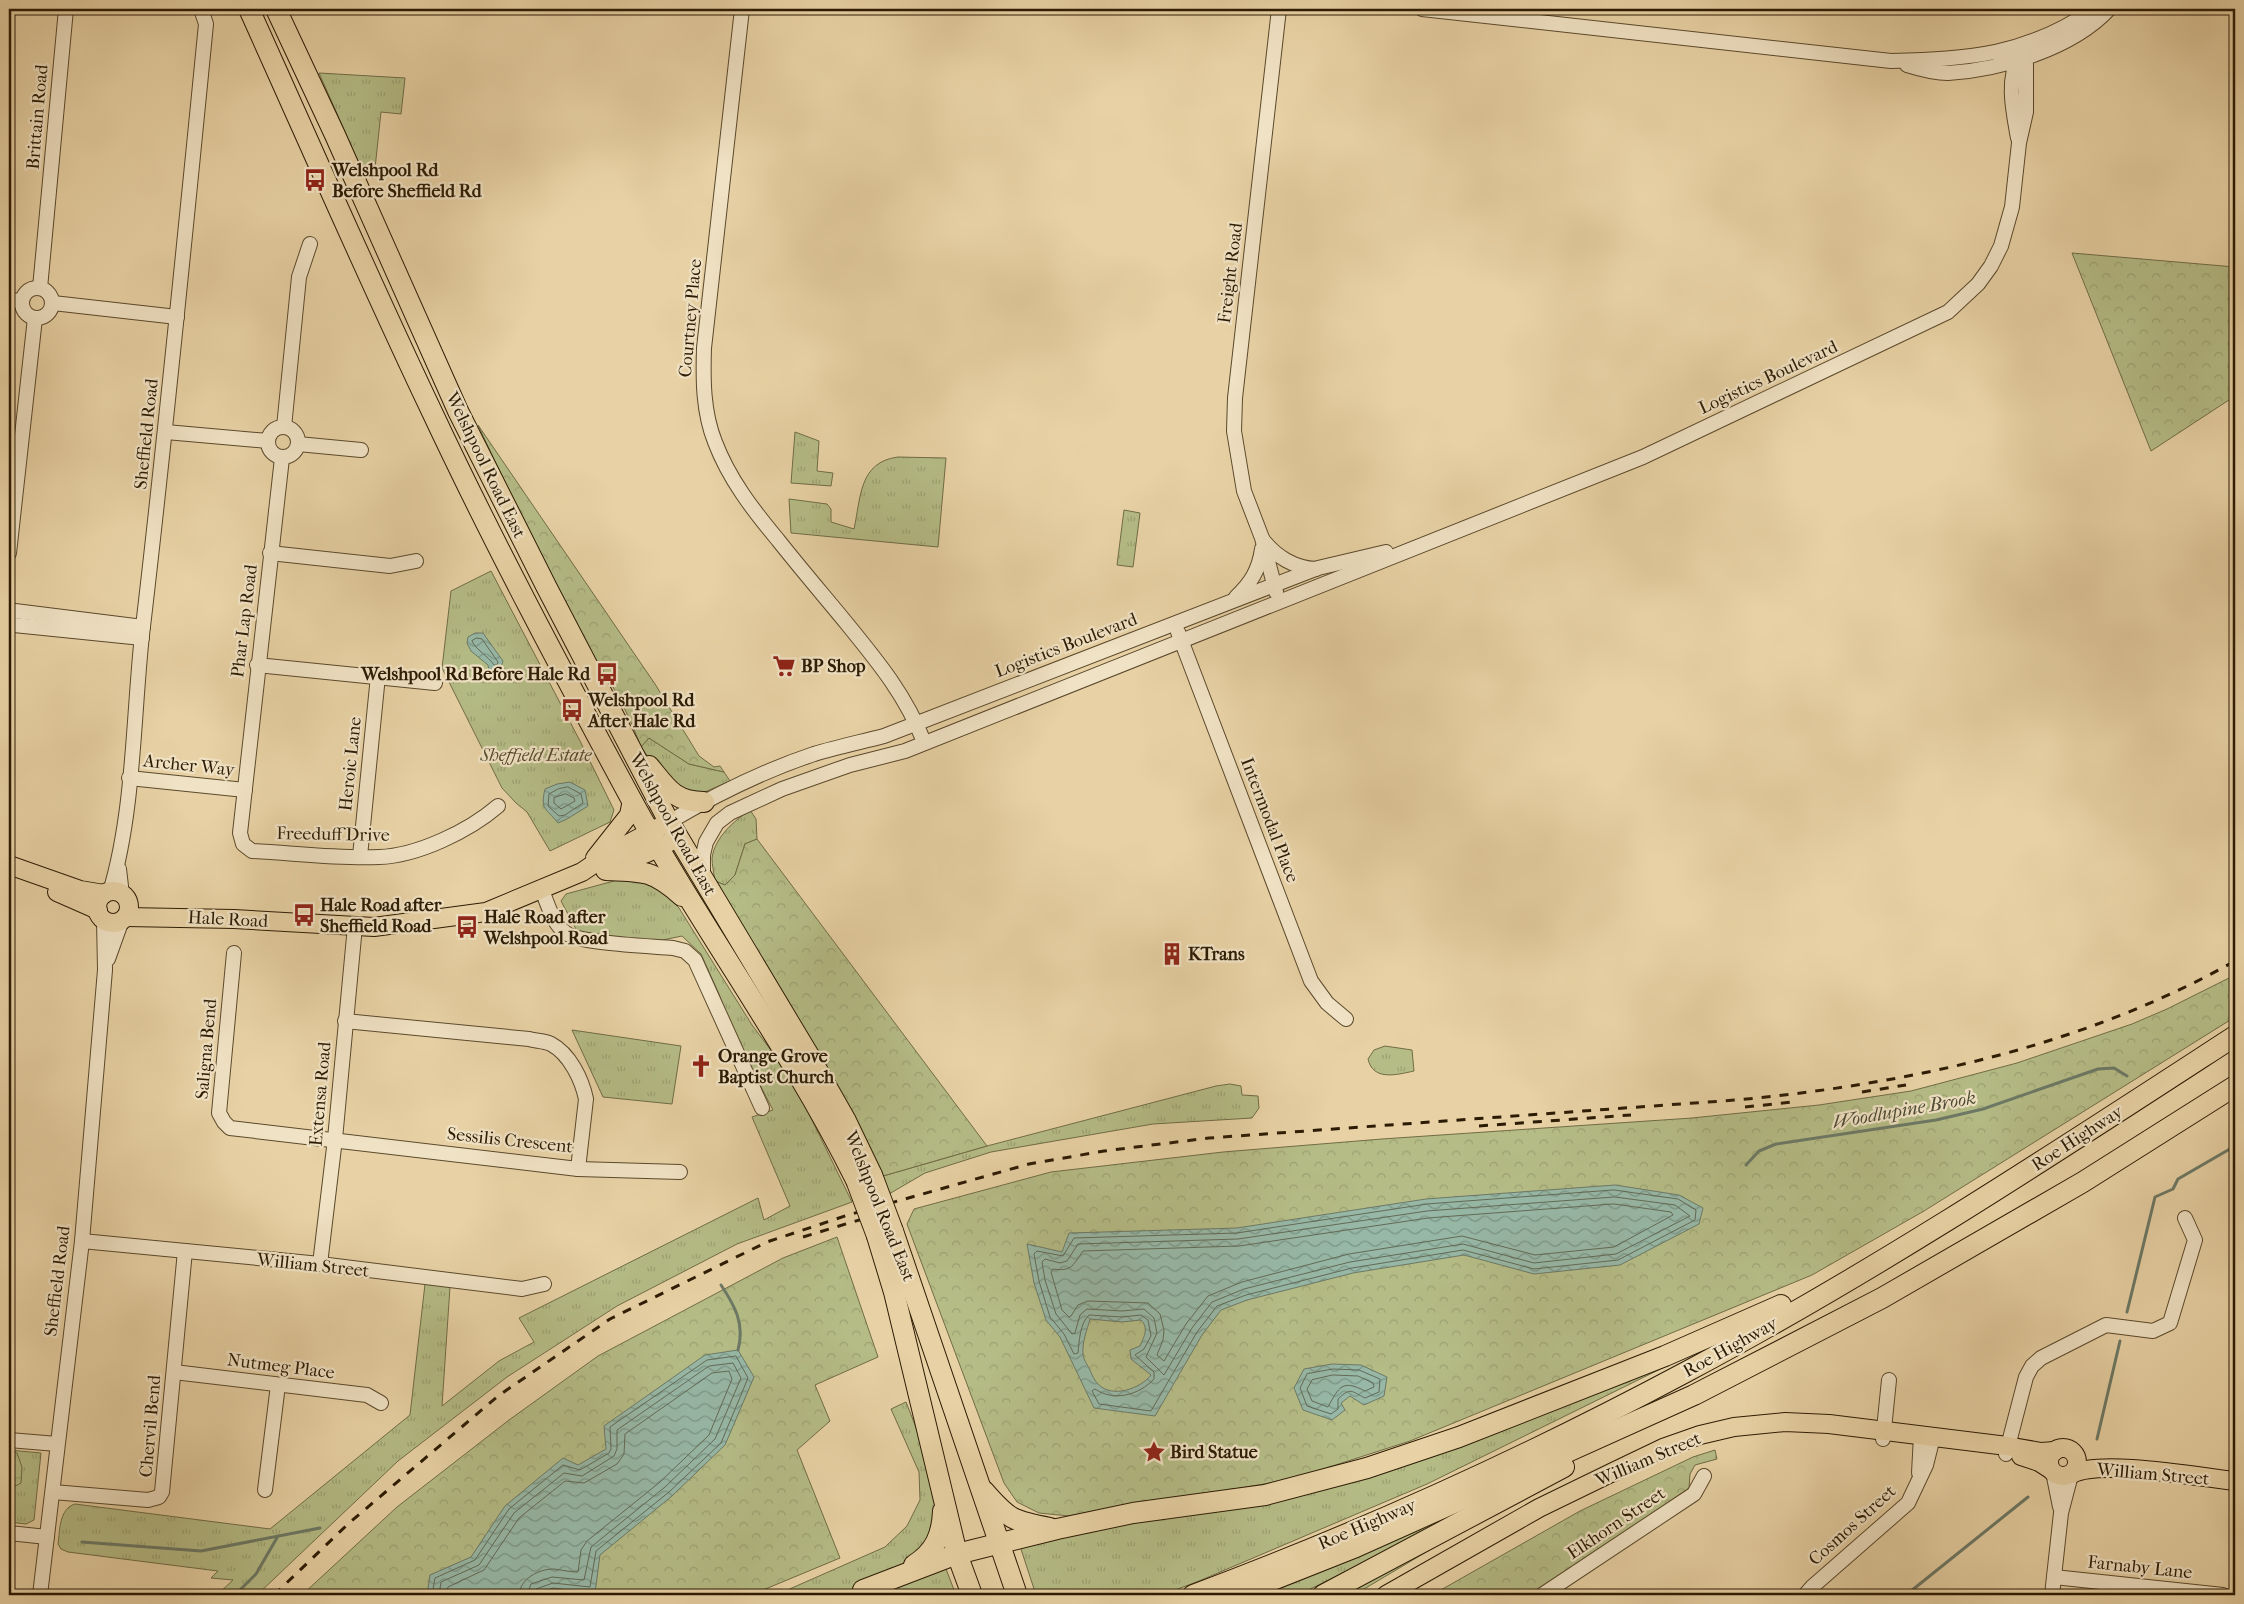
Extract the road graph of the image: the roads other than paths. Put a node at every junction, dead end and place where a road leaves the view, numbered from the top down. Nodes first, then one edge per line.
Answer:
1 (66, 9) edge
2 (201, 9) edge
3 (249, 9) edge
4 (276, 9) edge
5 (742, 9) edge
6 (1279, 9) edge
7 (1422, 9) edge
8 (2109, 9) edge
9 (2096, 15) edge
10 (2030, 43) junction
11 (1996, 53) junction
12 (2020, 58) junction
13 (1892, 61) junction
14 (1989, 67) junction
15 (2027, 73) junction
16 (2011, 78) junction
17 (2019, 143) junction
18 (310, 244) dead end
19 (40, 288) junction
20 (15, 300) edge
21 (53, 303) junction
22 (177, 317) junction
23 (35, 318) junction
24 (284, 427) junction
25 (166, 432) junction
26 (268, 441) junction
27 (298, 444) junction
28 (361, 450) dead end
29 (282, 458) junction
30 (1262, 538) junction
31 (1426, 542) junction
32 (9, 552) edge
33 (270, 553) junction
34 (416, 561) dead end
35 (1316, 569) junction
36 (1274, 586) junction
37 (1280, 602) junction
38 (1221, 606) junction
39 (12, 618) edge
40 (1174, 624) junction
41 (143, 633) junction
42 (1181, 640) junction
43 (577, 645) junction
44 (257, 665) junction
45 (378, 676) junction
46 (435, 683) dead end
47 (916, 722) junction
48 (924, 742) junction
49 (129, 778) junction
50 (245, 790) junction
51 (632, 800) junction
52 (704, 802) junction
53 (498, 806) dead end
54 (674, 830) junction
55 (655, 840) junction
56 (360, 856) junction
57 (9, 865) edge
58 (9, 869) edge
59 (592, 870) junction
60 (704, 882) junction
61 (542, 890) junction
62 (114, 906) junction
63 (695, 907) junction
64 (355, 926) junction
65 (234, 953) dead end
66 (345, 1020) junction
67 (1346, 1020) dead end
68 (2235, 1036) edge
69 (2235, 1086) edge
70 (762, 1108) dead end
71 (336, 1139) junction
72 (578, 1169) junction
73 (680, 1172) dead end
74 (864, 1178) junction
75 (2185, 1218) dead end
76 (885, 1233) junction
77 (82, 1241) junction
78 (185, 1251) junction
79 (1881, 1261) junction
80 (320, 1264) junction
81 (544, 1284) dead end
82 (174, 1372) junction
83 (1889, 1380) dead end
84 (278, 1385) junction
85 (1694, 1395) junction
86 (381, 1403) dead end
87 (1883, 1435) junction
88 (9, 1440) edge
89 (1927, 1440) junction
90 (57, 1444) junction
91 (2012, 1451) junction
92 (2055, 1451) junction
93 (2076, 1456) junction
94 (2052, 1471) junction
95 (2235, 1472) edge
96 (2071, 1474) junction
97 (1704, 1476) dead end
98 (2235, 1481) edge
99 (977, 1482) junction
100 (265, 1490) dead end
101 (53, 1492) junction
102 (944, 1499) junction
103 (2061, 1513) junction
104 (1057, 1529) junction
105 (9, 1533) edge
106 (47, 1537) junction
107 (998, 1544) junction
108 (957, 1554) junction
109 (2054, 1577) junction
110 (858, 1592) edge
111 (40, 1595) edge
112 (972, 1595) edge
113 (1016, 1595) edge
114 (1193, 1595) edge
115 (1235, 1595) edge
116 (1323, 1595) edge
117 (1386, 1595) edge
118 (1407, 1595) edge
119 (1542, 1595) edge
120 (1805, 1595) edge
121 (2052, 1595) edge
122 (2223, 1595) edge

1 - 19 street, Brittain Road
2 - 22 street, Sheffield Road
3 - 51 highway, Welshpool Road East
4 - 43 highway, Welshpool Road East
5 - 47 street, Courtney Place
6 - 30 street, Freight Road
7 - 13 street
8 - 9 street
9 - 10 street
9 - 12 street
9 - 15 street
10 - 11 street
10 - 12 street
11 - 12 street
11 - 13 street
12 - 14 street
12 - 15 street, Logistics Boulevard
12 - 16 street
13 - 14 street
14 - 16 street
15 - 17 street, Logistics Boulevard
16 - 17 street, Logistics Boulevard
17 - 31 street, Logistics Boulevard
18 - 24 street
19 - 20 street
19 - 21 street
20 - 23 street
21 - 22 street
21 - 23 street
22 - 25 street, Sheffield Road
23 - 32 street
24 - 26 street
24 - 27 street
25 - 26 street
25 - 41 street, Sheffield Road
26 - 29 street
27 - 28 street
27 - 29 street
29 - 33 street, Phar Lap Road
30 - 35 street, Freight Road
30 - 36 street, Freight Road
30 - 38 street, Freight Road
31 - 35 street, Logistics Boulevard
31 - 37 street, Logistics Boulevard
33 - 34 street
33 - 44 street, Phar Lap Road
35 - 36 street, Logistics Boulevard
36 - 37 street, Freight Road
36 - 38 street, Logistics Boulevard
37 - 42 street, Logistics Boulevard
38 - 40 street, Logistics Boulevard
39 - 41 street
40 - 42 street, Intermodal Place
40 - 47 street, Logistics Boulevard
41 - 49 street, Sheffield Road
42 - 48 street, Logistics Boulevard
42 - 67 street, Intermodal Place
43 - 52 highway
43 - 54 highway, Welshpool Road East
44 - 45 street
44 - 50 street, Phar Lap Road
45 - 46 street
45 - 56 street, Heroic Lane
47 - 48 street, Courtney Place
47 - 52 street, Logistics Boulevard
48 - 60 street, Logistics Boulevard
49 - 50 street, Archer Way
49 - 62 street, Sheffield Road
50 - 56 street, Freeduff Drive
51 - 55 highway, Welshpool Road East
51 - 59 main road
52 - 54 street, Logistics Boulevard
53 - 56 street, Freeduff Drive
54 - 55 main road, Hale Road
54 - 60 highway, Welshpool Road East
55 - 59 main road, Hale Road
55 - 63 highway, Welshpool Road East
57 - 62 main road, Hale Road
58 - 62 main road, Hale Road
59 - 61 main road, Hale Road
59 - 63 highway
60 - 74 highway, Welshpool Road East
61 - 64 main road, Hale Road
61 - 70 street
62 - 64 main road, Hale Road
62 - 77 street, Sheffield Road
63 - 74 highway, Welshpool Road East
64 - 66 street, Extensa Road
65 - 71 street, Saligna Bend
66 - 71 street, Extensa Road
66 - 72 street, Sessilis Crescent
68 - 79 highway, Roe Highway
69 - 85 highway, Roe Highway
71 - 72 street, Sessilis Crescent
71 - 80 street, Extensa Road
72 - 73 street
74 - 76 highway, Welshpool Road East, bridge
75 - 91 street
76 - 99 highway, Welshpool Road East
76 - 102 highway, Welshpool Road East
77 - 78 street, William Street
77 - 90 street, Sheffield Road
78 - 80 street, William Street
78 - 82 street, Chervil Bend
79 - 104 highway
79 - 114 highway, Roe Highway
80 - 81 street, William Street
82 - 84 street, Nutmeg Place
82 - 101 street, Chervil Bend
83 - 87 street
84 - 86 street, Nutmeg Place
84 - 100 street
85 - 115 highway, Roe Highway
85 - 116 highway
87 - 89 main road, William Street
87 - 117 main road, William Street
87 - 118 main road, William Street
88 - 90 street
89 - 91 main road, William Street
89 - 120 street, Cosmos Street
90 - 101 street, Sheffield Road
91 - 92 main road, William Street
91 - 94 main road, William Street
92 - 93 main road
92 - 94 main road
93 - 95 main road, William Street
93 - 96 main road
94 - 96 main road
94 - 103 street
96 - 98 main road, William Street
96 - 103 street
97 - 119 street, Elkhorn Street
99 - 104 highway
99 - 107 highway, Welshpool Road East
101 - 106 street, Sheffield Road
102 - 108 highway, Welshpool Road East
102 - 110 highway
103 - 109 street
104 - 107 highway
105 - 106 street
106 - 111 street, Sheffield Road
107 - 108 highway
107 - 113 highway, Welshpool Road East
108 - 110 highway
108 - 112 highway, Welshpool Road East
109 - 121 street
109 - 122 street, Farnaby Lane

